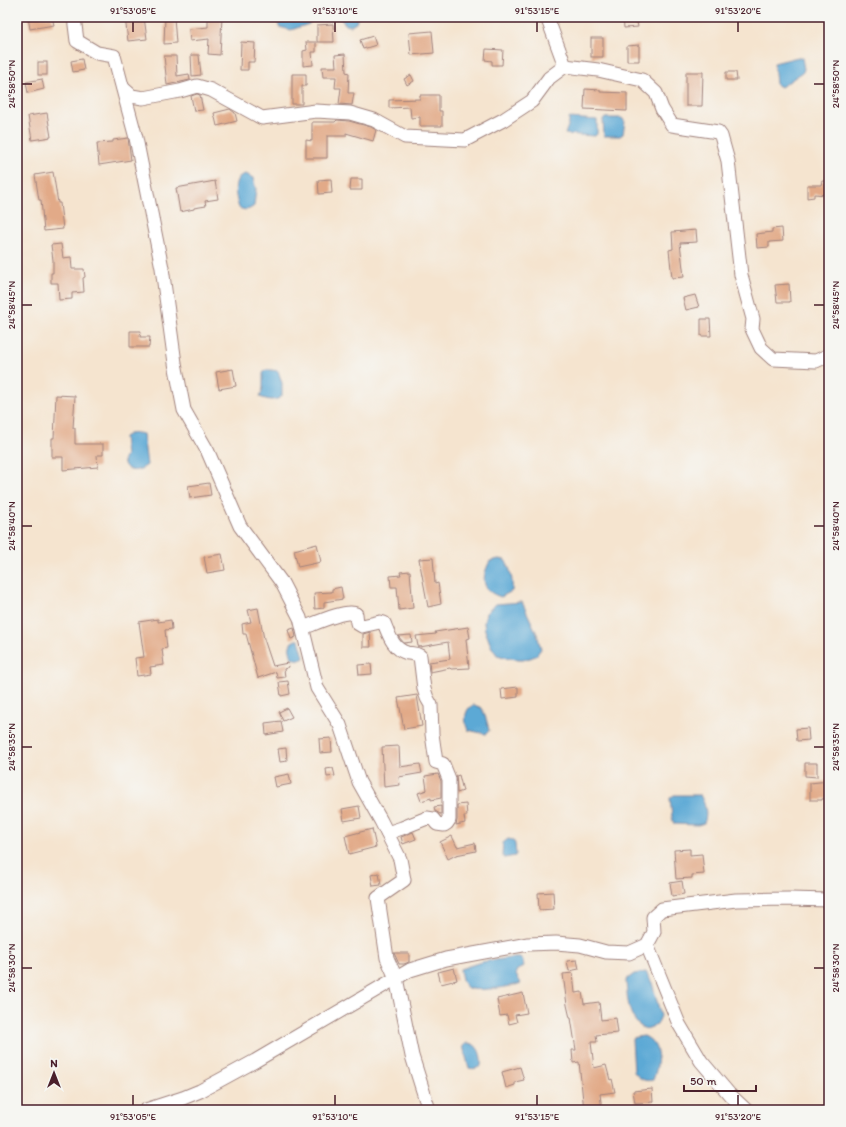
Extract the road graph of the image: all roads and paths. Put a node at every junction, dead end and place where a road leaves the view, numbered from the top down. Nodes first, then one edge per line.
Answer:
1 (74, 17) edge
2 (546, 17) edge
3 (565, 66) junction
4 (123, 88) junction
5 (829, 355) edge
6 (303, 628) junction
7 (387, 833) junction
8 (829, 900) edge
9 (647, 945) junction
10 (396, 978) junction
11 (146, 1110) edge
12 (429, 1110) edge
13 (746, 1110) edge

1 - 4 street
2 - 3 street
3 - 4 street
3 - 5 street
4 - 6 street
6 - 7 street
6 - 7 street
7 - 10 street
8 - 9 street
9 - 10 street
9 - 13 street
10 - 11 street
10 - 12 street

